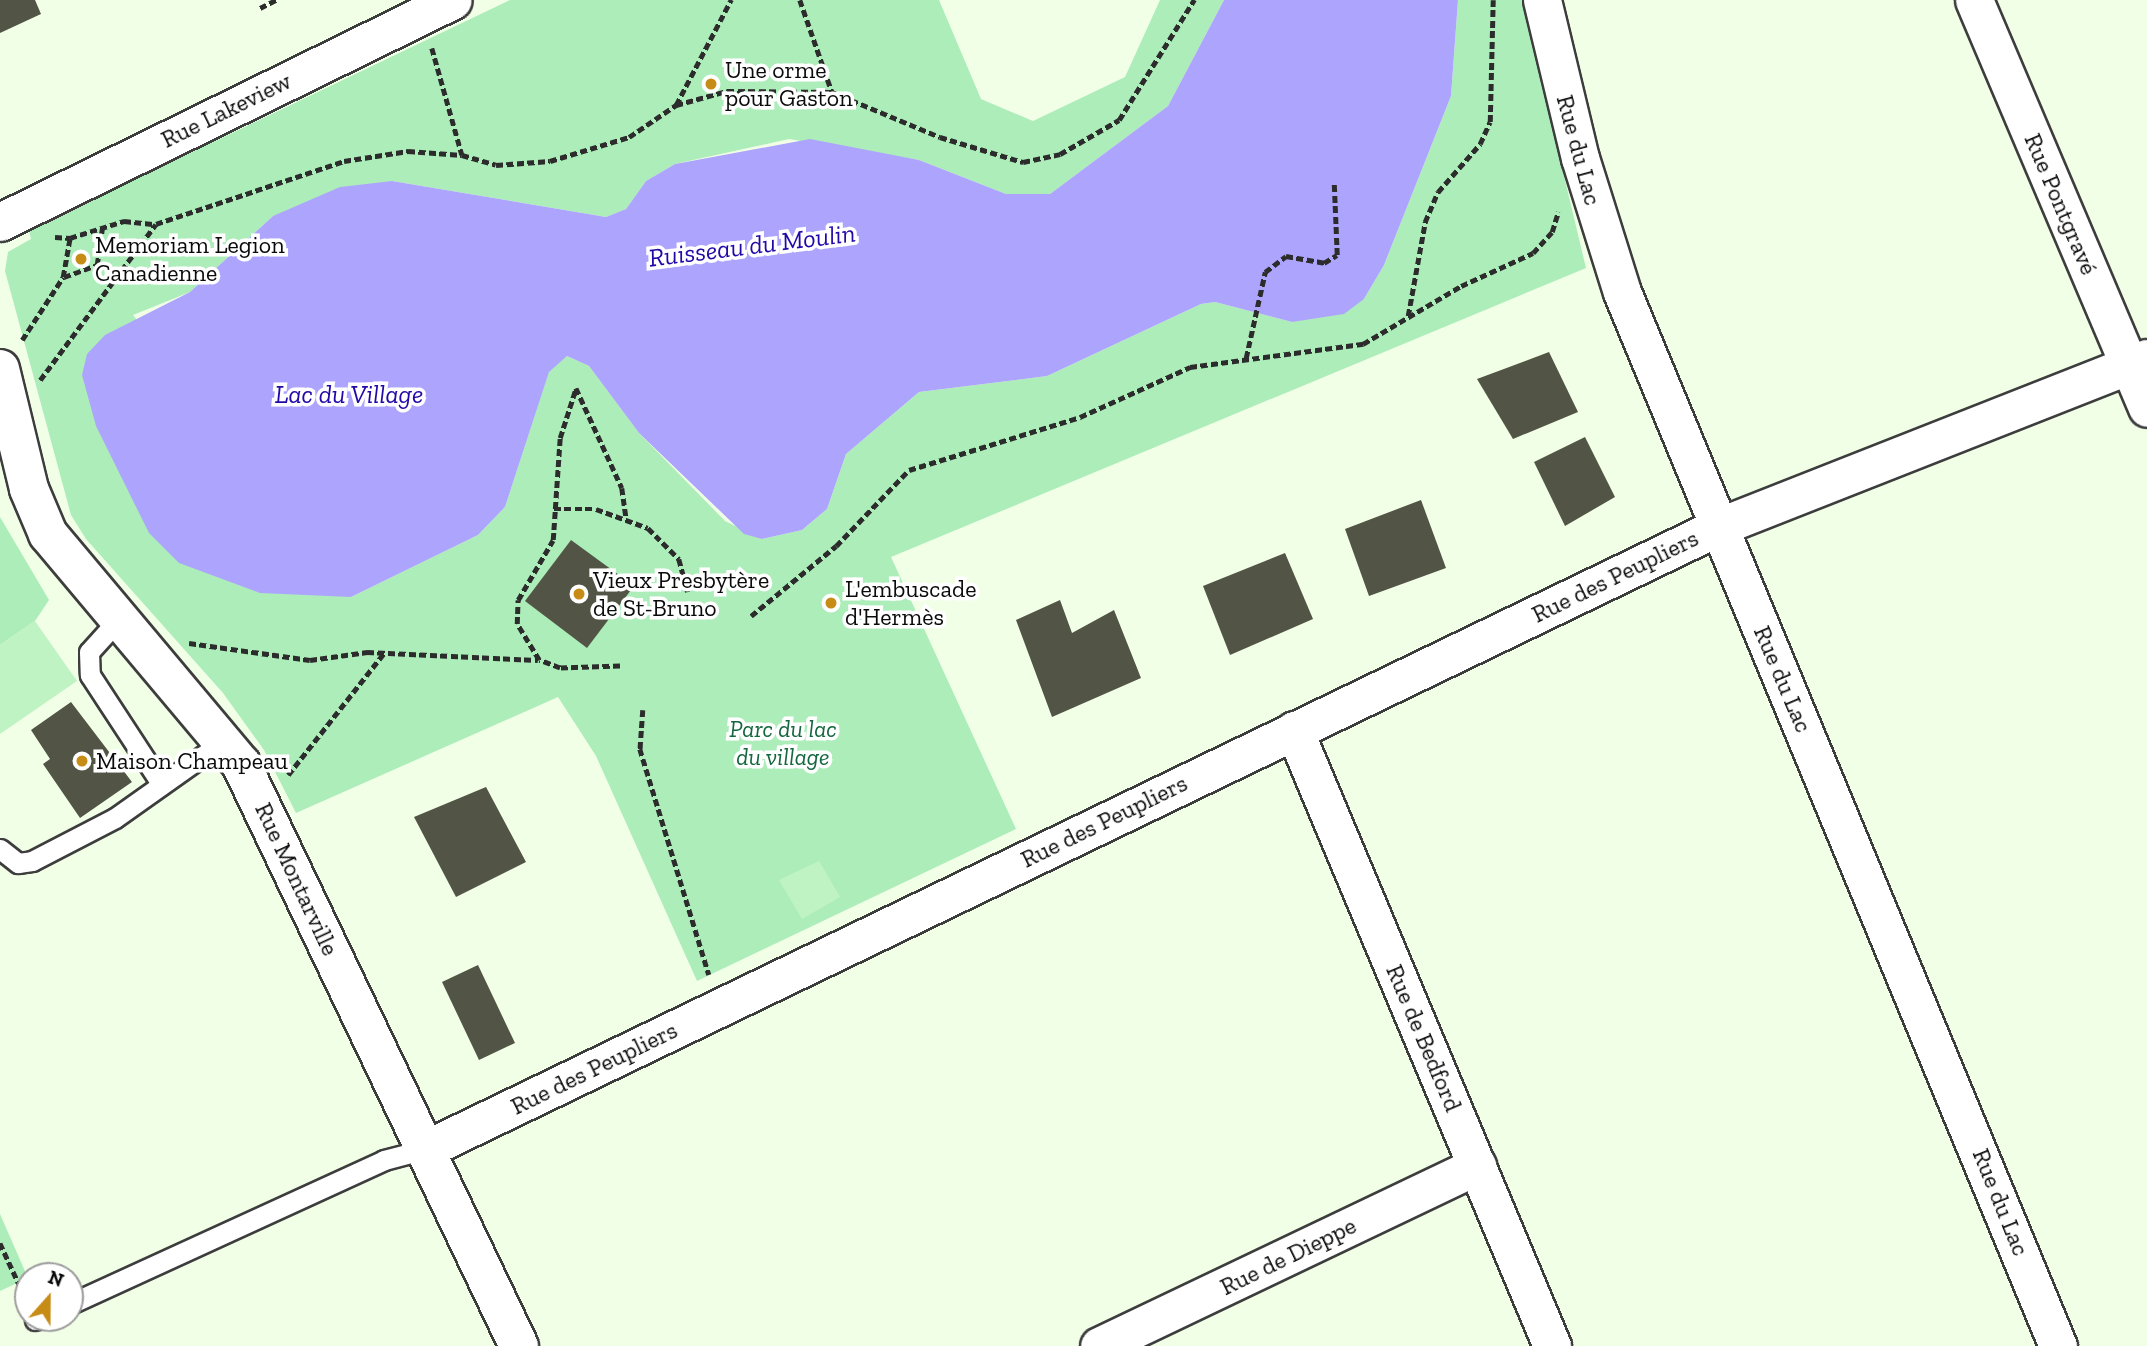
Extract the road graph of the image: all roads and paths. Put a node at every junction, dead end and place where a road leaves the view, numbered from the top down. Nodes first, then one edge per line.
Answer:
1 (276, 0) edge
2 (453, 0) edge
3 (732, 0) edge
4 (800, 0) edge
5 (1194, 0) edge
6 (1493, 0) edge
7 (1542, 0) edge
8 (1974, 0) edge
9 (260, 8) dead end
10 (430, 41) dead end
11 (832, 92) junction
12 (676, 105) junction
13 (463, 155) junction
14 (1334, 184) dead end
15 (1558, 204) dead end
16 (0, 222) edge
17 (156, 224) junction
18 (102, 228) junction
19 (47, 233) dead end
20 (70, 238) junction
21 (63, 277) junction
22 (1409, 316) junction
23 (10, 356) edge
24 (1246, 358) junction
25 (2138, 362) edge
26 (32, 393) dead end
27 (2147, 408) edge
28 (554, 509) junction
29 (626, 518) junction
30 (1718, 527) junction
31 (688, 592) dead end
32 (751, 616) dead end
33 (118, 620) junction
34 (180, 643) dead end
35 (384, 652) junction
36 (539, 660) junction
37 (620, 666) dead end
38 (643, 710) dead end
39 (1294, 730) junction
40 (225, 740) junction
41 (275, 782) dead end
42 (162, 785) junction
43 (0, 849) edge
44 (710, 979) dead end
45 (426, 1149) junction
46 (1477, 1166) junction
47 (0, 1243) edge
48 (14, 1272) edge
49 (84, 1298) edge
50 (519, 1346) edge
51 (1099, 1346) edge
52 (1552, 1346) edge
53 (2058, 1346) edge

1 - 9 path
2 - 16 street, Rue Lakeview
3 - 12 path
4 - 11 path
5 - 11 path
6 - 22 path
7 - 30 street, Rue du Lac
8 - 25 street, Rue Pontgravé
10 - 13 path
11 - 12 path
12 - 13 path
13 - 17 path
14 - 24 path
15 - 22 path
17 - 18 path
17 - 26 path
18 - 20 path
18 - 21 path
19 - 20 path
20 - 21 path
21 - 23 path
22 - 24 path
23 - 33 street, Rue Montarville
24 - 32 path
25 - 27 street, Rue Pontgravé
25 - 30 street, Rue des Peupliers
28 - 29 path
28 - 29 path
28 - 36 path
29 - 31 path
30 - 39 street, Rue des Peupliers
30 - 53 street, Rue du Lac
33 - 40 street, Rue Montarville
33 - 42 lane
34 - 35 path
35 - 36 path
35 - 41 path
36 - 37 path
38 - 44 path
39 - 45 street, Rue des Peupliers
39 - 46 street, Rue de Bedford
40 - 42 lane
40 - 45 street, Rue Montarville
42 - 43 lane
45 - 49 lane, Rue des Peupliers
45 - 50 street, Rue Montarville
46 - 51 street, Rue de Dieppe
46 - 52 street, Rue de Bedford
47 - 48 path

